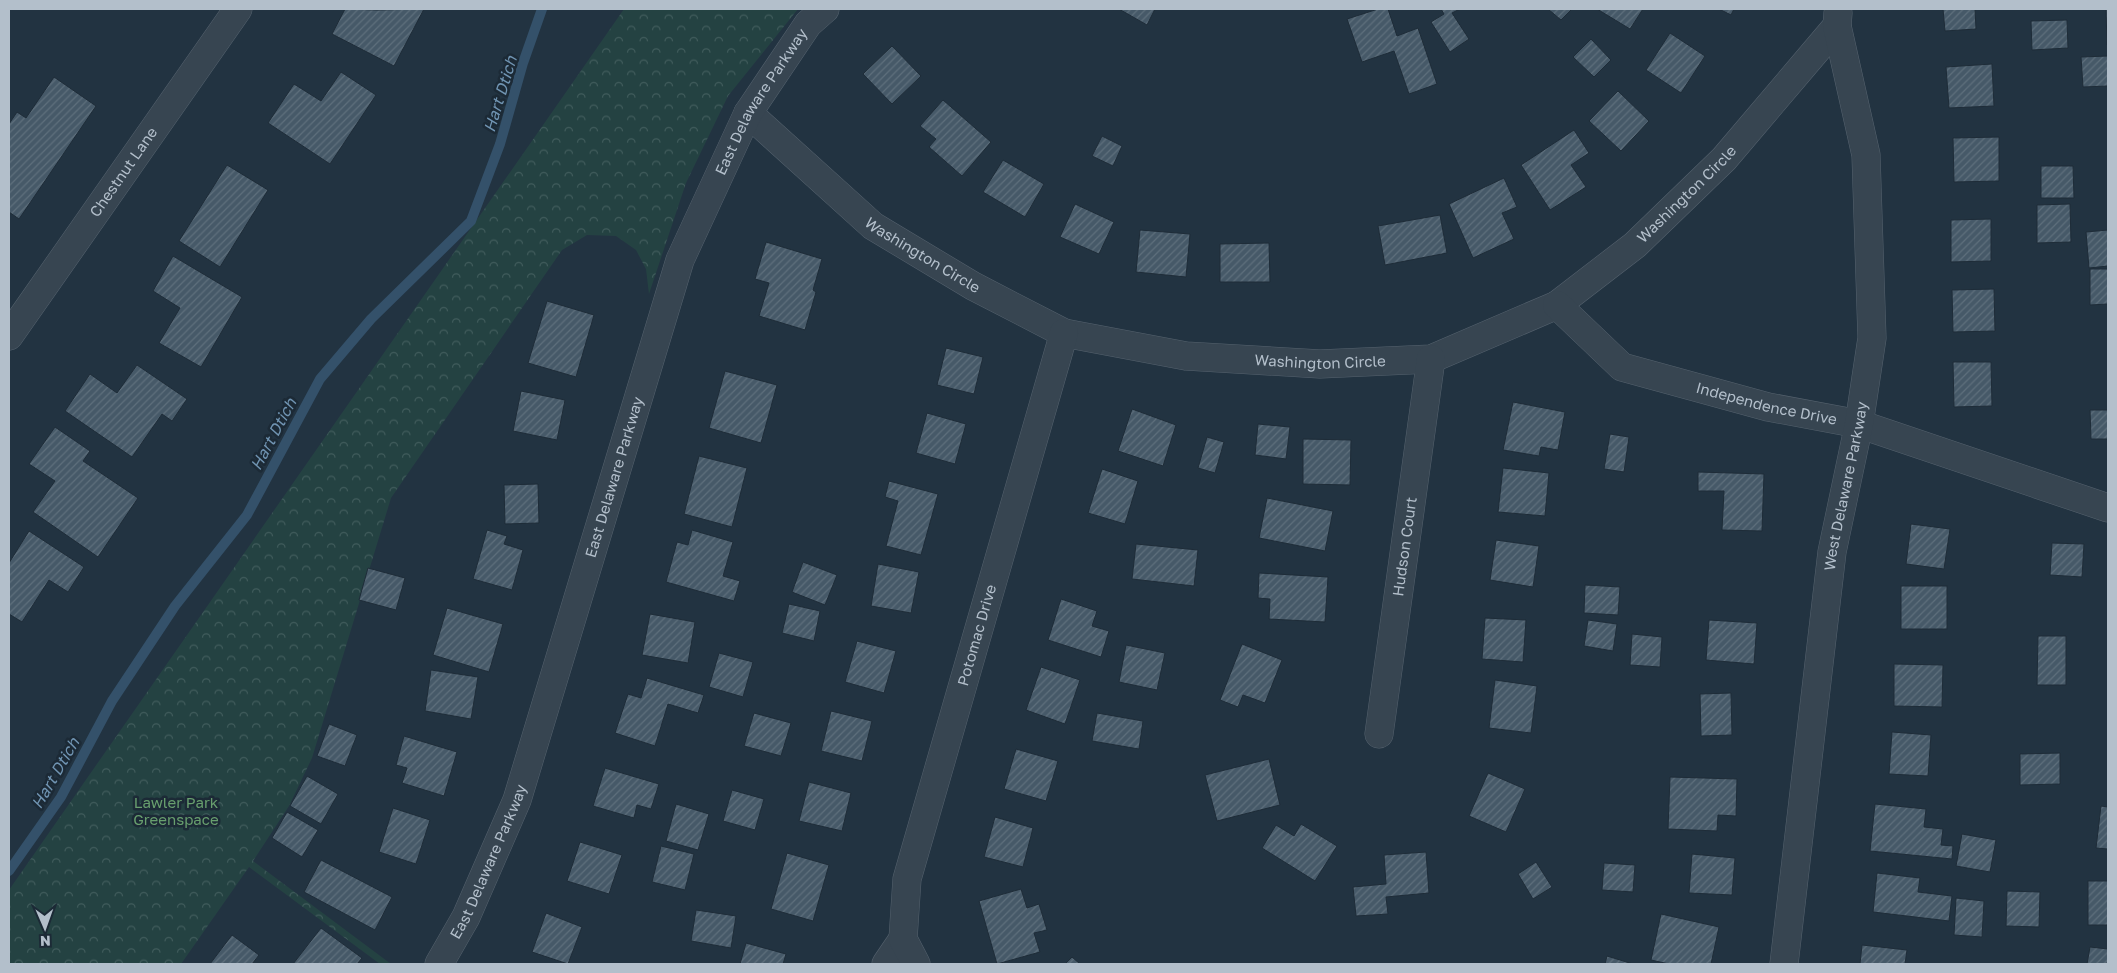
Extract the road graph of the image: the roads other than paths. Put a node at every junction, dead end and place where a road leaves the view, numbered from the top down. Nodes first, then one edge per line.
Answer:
1 (238, 9) edge
2 (825, 9) edge
3 (1838, 17) edge
4 (748, 113) junction
5 (1557, 305) junction
6 (1064, 333) junction
7 (9, 336) edge
8 (1431, 359) junction
9 (1859, 424) junction
10 (2108, 508) edge
11 (1379, 734) dead end
12 (903, 939) junction
13 (439, 964) edge
14 (886, 964) edge
15 (916, 964) edge
16 (1784, 964) edge

1 - 7 street, Chestnut Lane
2 - 4 street, East Delaware Parkway
3 - 5 street, Washington Circle
3 - 9 street, West Delaware Parkway
4 - 6 street, Washington Circle
4 - 13 street, East Delaware Parkway
5 - 8 street, Washington Circle
5 - 9 street, Independence Drive
6 - 8 street, Washington Circle
6 - 12 street, Potomac Drive
8 - 11 street, Hudson Court
9 - 10 street, Independence Drive
9 - 16 street, West Delaware Parkway
12 - 14 street
12 - 15 street

